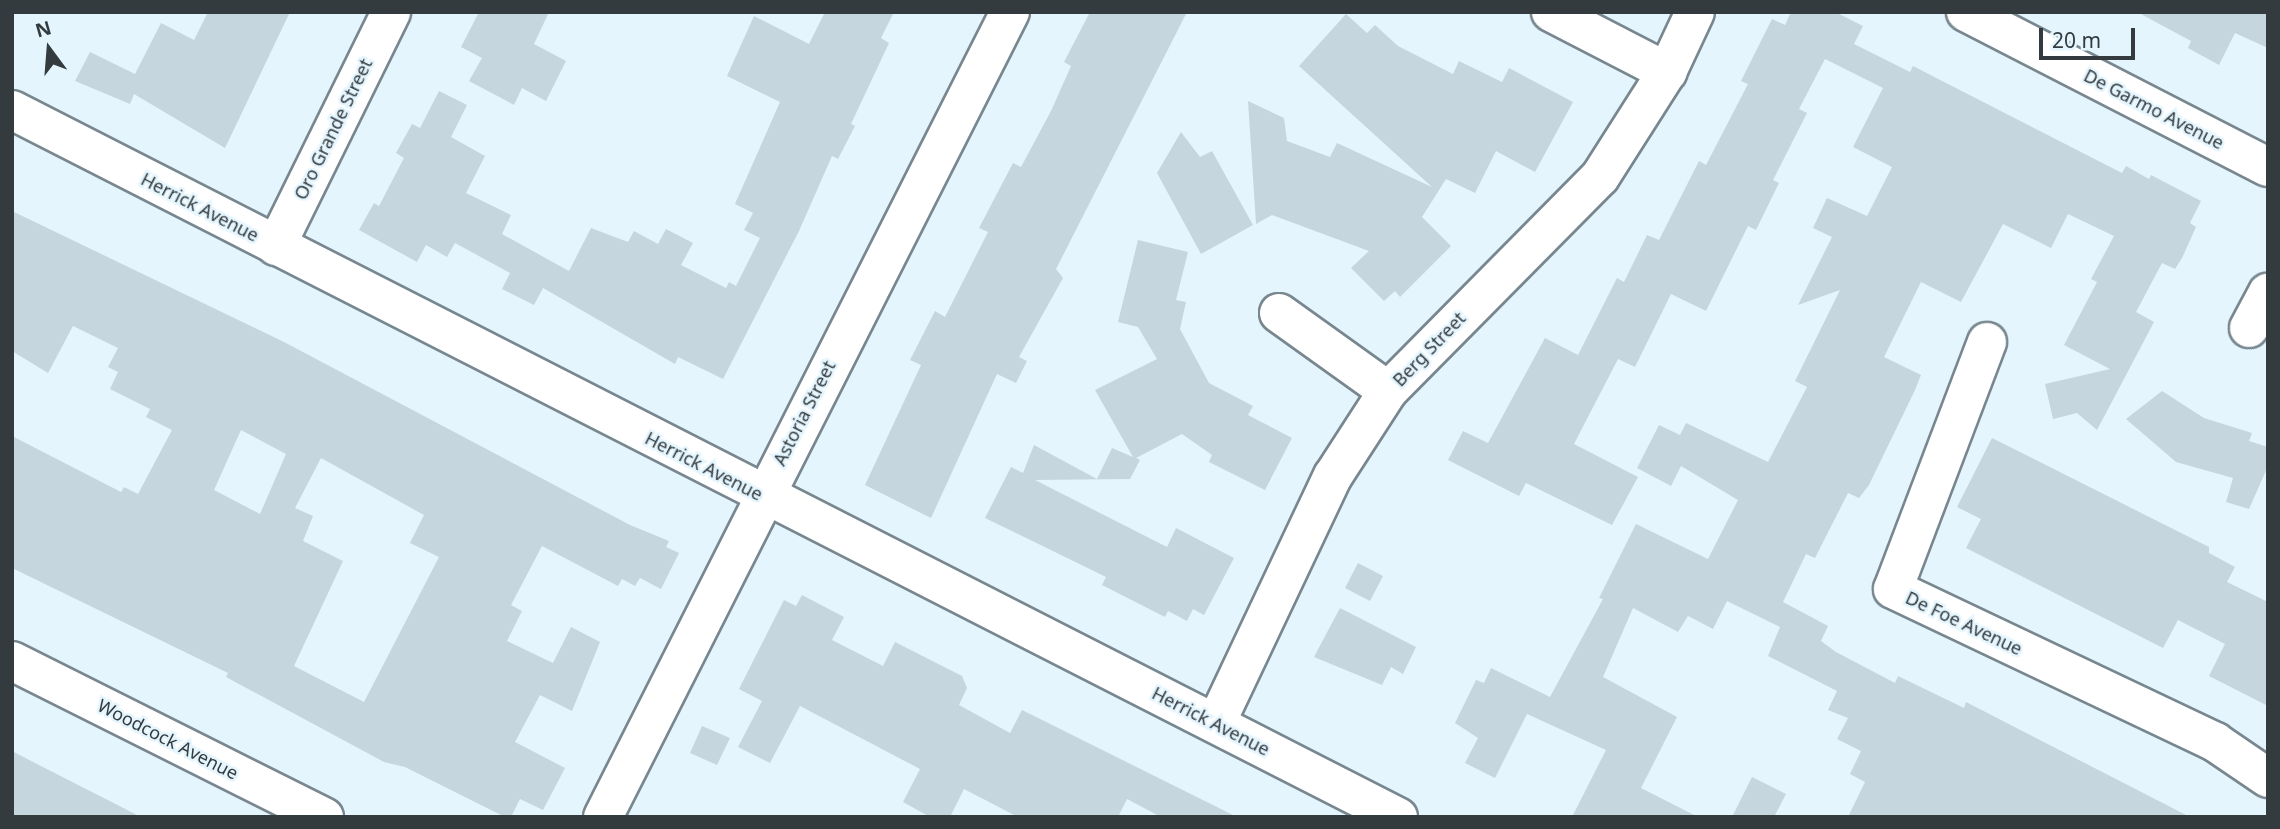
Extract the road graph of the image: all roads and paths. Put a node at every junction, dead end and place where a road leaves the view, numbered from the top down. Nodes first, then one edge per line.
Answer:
1 (391, 12) edge
2 (1010, 12) edge
3 (1551, 12) edge
4 (1695, 12) edge
5 (1966, 12) edge
6 (1667, 72) junction
7 (12, 110) edge
8 (2268, 167) edge
9 (276, 246) junction
10 (2268, 293) edge
11 (1279, 313) dead end
12 (2249, 328) dead end
13 (1987, 342) dead end
14 (1388, 391) junction
15 (762, 496) junction
16 (12, 661) edge
17 (1216, 723) junction
18 (2268, 778) edge
19 (324, 817) edge
20 (603, 817) edge
21 (1398, 817) edge

1 - 9 street, Oro Grande Street
2 - 15 street, Astoria Street
3 - 6 street
4 - 6 street, Berg Street
5 - 8 street, De Garmo Avenue
6 - 14 street, Berg Street
7 - 9 street, Herrick Avenue
9 - 15 street, Herrick Avenue
10 - 12 street
11 - 14 street
13 - 18 street, De Foe Avenue
14 - 17 street, Berg Street
15 - 17 street, Herrick Avenue
15 - 20 street, Astoria Street
16 - 19 street, Woodcock Avenue
17 - 21 street, Herrick Avenue

